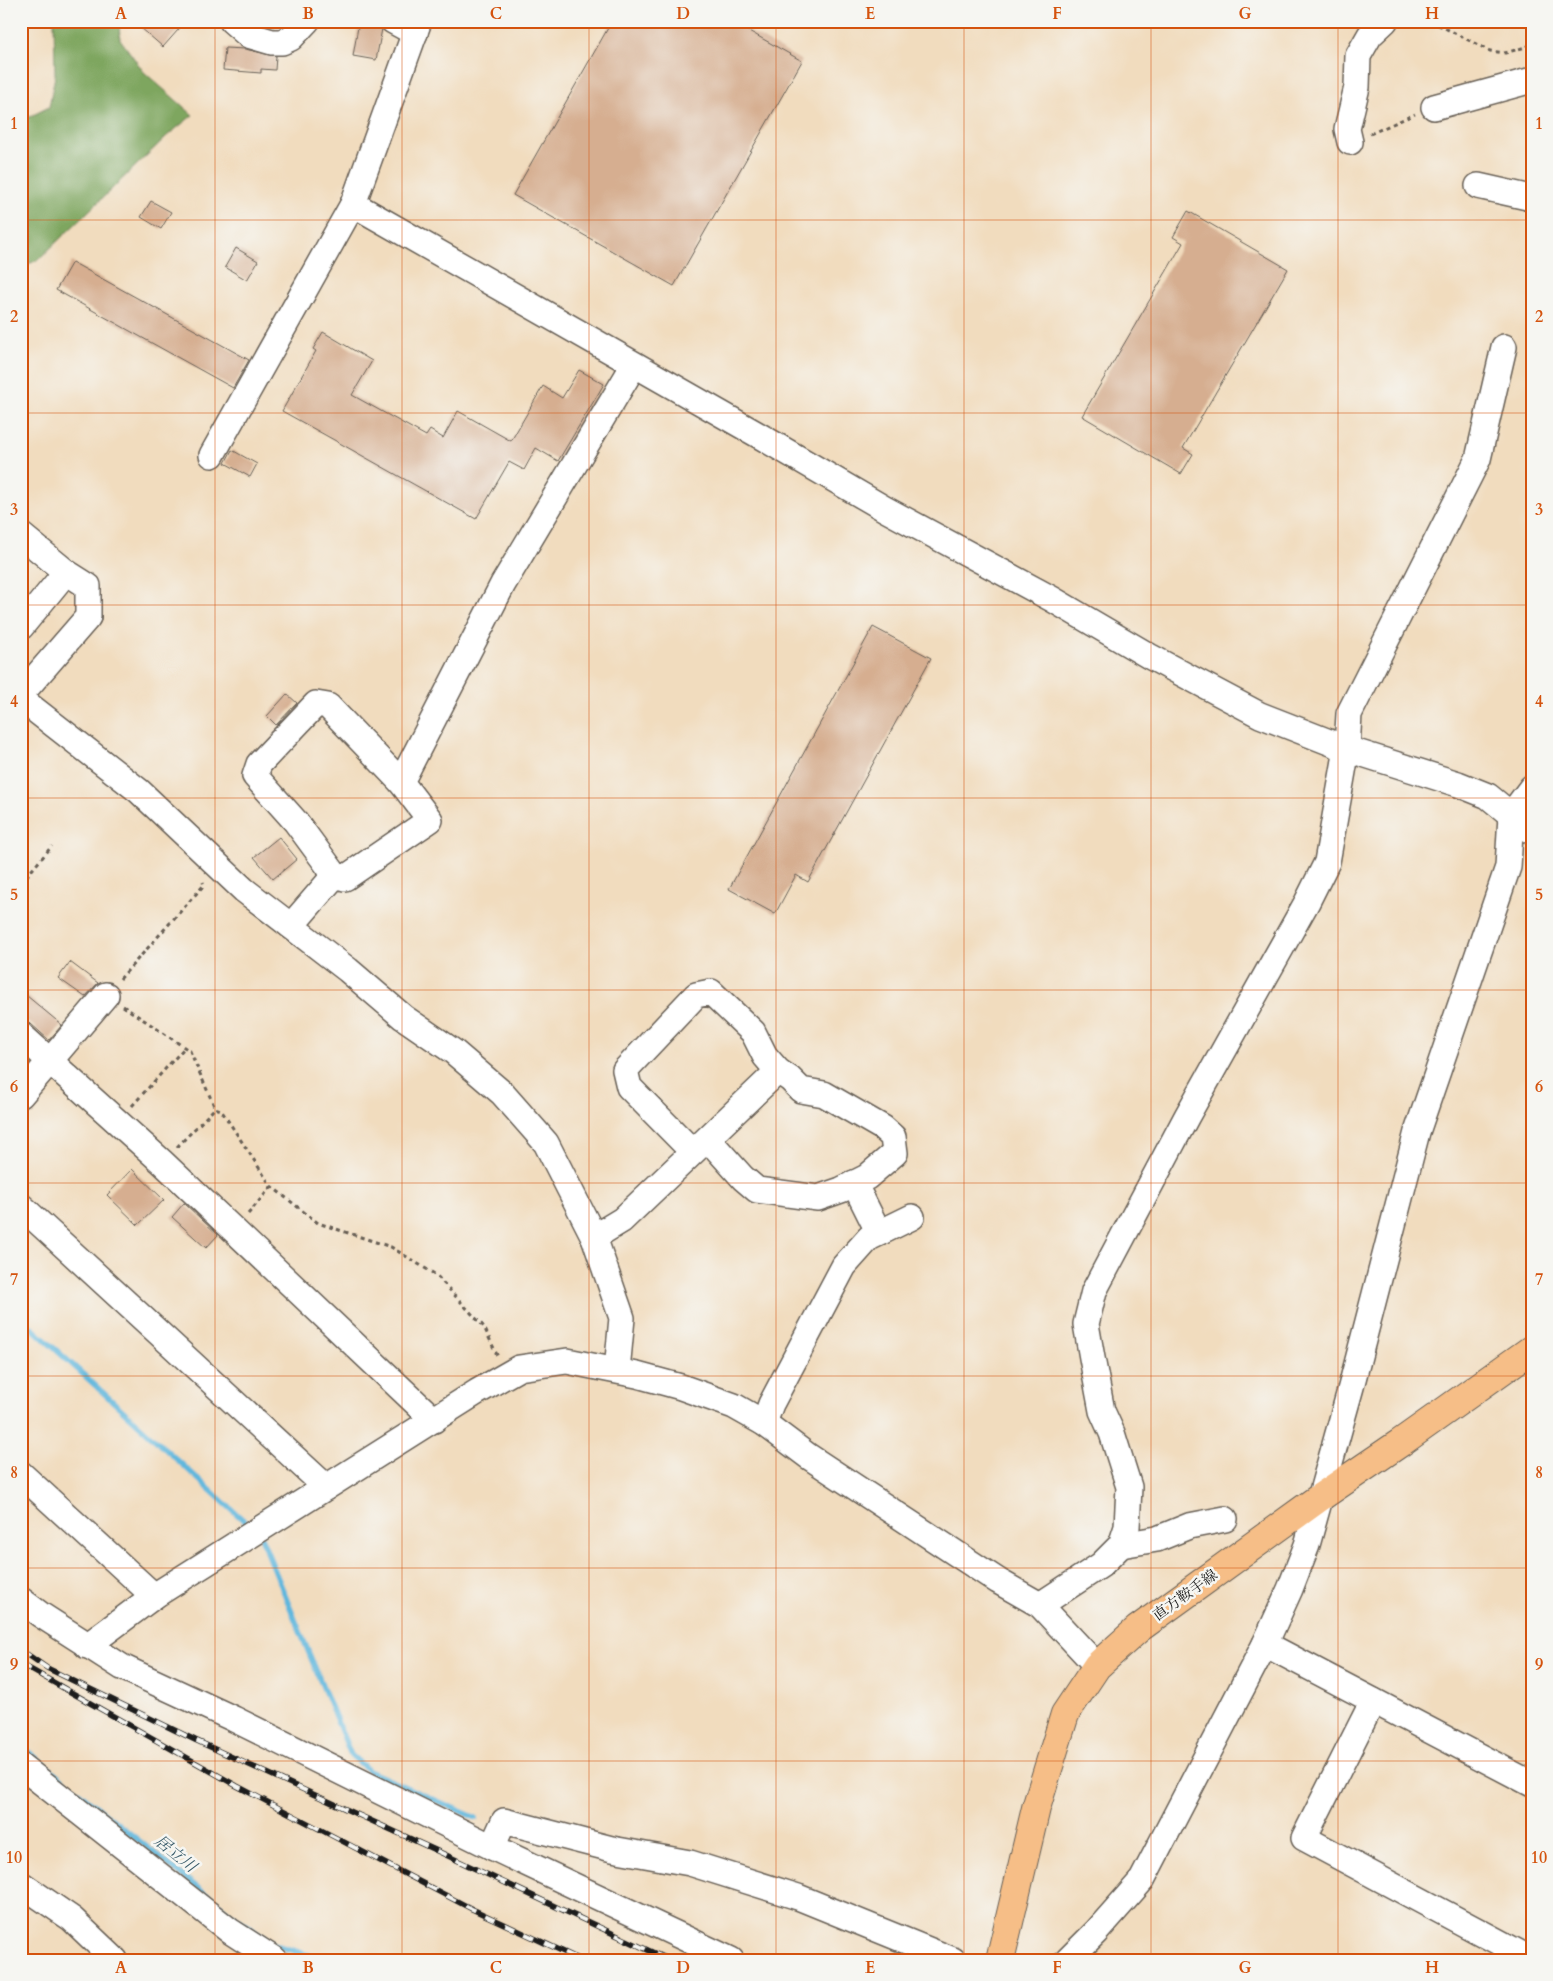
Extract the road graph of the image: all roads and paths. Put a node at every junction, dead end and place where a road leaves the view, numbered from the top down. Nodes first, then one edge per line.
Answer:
1 (232, 21) edge
2 (307, 21) edge
3 (392, 21) edge
4 (1385, 21) edge
5 (1431, 21) edge
6 (417, 27) edge
7 (1532, 45) edge
8 (1532, 80) edge
9 (1434, 107) joint
10 (1350, 142) joint
11 (1478, 186) dead end
12 (1532, 198) edge
13 (353, 204) junction
14 (1504, 347) dead end
15 (634, 364) junction
16 (212, 455) dead end
17 (24, 543) edge
18 (66, 572) junction
19 (21, 627) edge
20 (21, 680) edge
21 (21, 699) edge
22 (1347, 749) junction
23 (402, 782) junction
24 (1532, 787) edge
25 (1511, 815) junction
26 (1532, 832) edge
27 (52, 846) dead end
28 (335, 875) junction
29 (21, 883) edge
30 (204, 885) dead end
31 (291, 926) junction
32 (106, 995) junction
33 (21, 1035) edge
34 (185, 1047) junction
35 (49, 1060) junction
36 (778, 1071) junction
37 (21, 1095) edge
38 (215, 1108) junction
39 (118, 1122) junction
40 (700, 1145) junction
41 (162, 1162) junction
42 (854, 1183) junction
43 (272, 1186) junction
44 (21, 1206) edge
45 (912, 1217) dead end
46 (235, 1230) junction
47 (879, 1233) junction
48 (594, 1237) junction
49 (1532, 1349) edge
50 (617, 1370) junction
51 (504, 1377) junction
52 (434, 1420) junction
53 (764, 1423) junction
54 (21, 1474) edge
55 (326, 1487) junction
56 (1319, 1498) junction
57 (1225, 1519) dead end
58 (1121, 1545) junction
59 (154, 1596) junction
60 (21, 1600) edge
61 (1040, 1604) junction
62 (1265, 1644) junction
63 (88, 1646) junction
64 (1097, 1666) junction
65 (1373, 1701) junction
66 (21, 1766) edge
67 (1532, 1784) edge
68 (492, 1847) junction
69 (21, 1884) edge
70 (115, 1960) edge
71 (275, 1960) edge
72 (731, 1960) edge
73 (953, 1960) edge
74 (1000, 1960) edge
75 (1068, 1960) edge
76 (1532, 1960) edge

1 - 2 street
3 - 6 street
4 - 10 street
5 - 7 path
6 - 13 street
8 - 9 street
9 - 10 path
11 - 12 street
13 - 15 street
13 - 16 street
14 - 22 street
15 - 22 street
15 - 23 street
17 - 18 street
18 - 19 street
18 - 20 street
21 - 31 street
22 - 25 street
22 - 58 street
23 - 28 street
23 - 28 street
24 - 25 street
25 - 26 street
25 - 56 street
27 - 29 path
28 - 31 street
30 - 32 path
31 - 48 street
32 - 34 path
32 - 35 street
33 - 35 street
34 - 38 path
34 - 39 path
35 - 37 street
35 - 39 street
36 - 40 street
36 - 40 street
36 - 42 street
38 - 41 path
38 - 43 path
39 - 41 street
40 - 42 street
40 - 48 street
41 - 46 street
42 - 47 street
43 - 46 path
43 - 51 path
44 - 55 street
45 - 47 street
46 - 52 street
47 - 53 street
48 - 50 street
49 - 56 main road, 直方鞍手線
50 - 51 street
50 - 53 street
51 - 52 street
52 - 55 street
53 - 61 street
54 - 59 street
55 - 59 street
56 - 62 street
56 - 64 main road, 直方鞍手線
57 - 58 street
58 - 61 street
59 - 63 street
60 - 63 street
61 - 64 street
62 - 65 street
62 - 75 street
63 - 68 street
64 - 74 main road, 直方鞍手線
65 - 67 street
65 - 76 street
66 - 71 street
68 - 72 street
68 - 73 street
69 - 70 street

